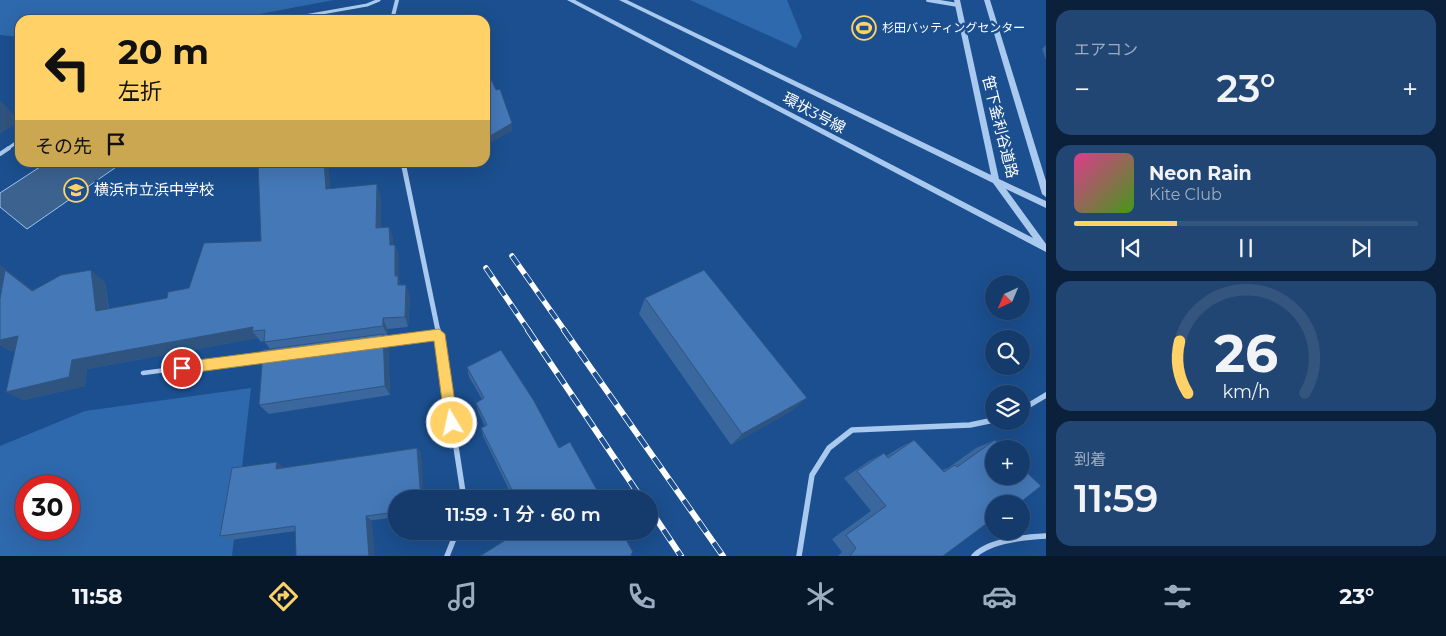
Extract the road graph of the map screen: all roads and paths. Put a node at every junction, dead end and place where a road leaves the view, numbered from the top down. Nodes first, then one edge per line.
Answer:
1 (380, 0) edge
2 (397, 0) edge
3 (570, 0) edge
4 (622, 0) edge
5 (928, 0) edge
6 (988, 0) edge
7 (958, 2) edge
8 (310, 15) edge
9 (393, 15) edge
10 (15, 144) edge
11 (0, 154) edge
12 (404, 167) edge
13 (996, 181) junction
14 (1046, 194) edge
15 (1046, 205) edge
16 (1046, 238) edge
17 (1046, 250) edge
18 (439, 334) junction
19 (380, 342) edge
20 (271, 356) edge
21 (143, 373) dead end
22 (1046, 395) edge
23 (1030, 405) edge
24 (985, 422) edge
25 (463, 490) edge
26 (1046, 536) edge
27 (453, 540) edge
28 (447, 556) edge
29 (799, 556) edge
30 (974, 556) edge

1 - 8 lane
2 - 9 street
3 - 17 street, 環状3号線
4 - 13 street, 環状3号線
5 - 7 street
6 - 14 street, 笹下釜利谷道路
7 - 13 street, 笹下釜利谷道路
10 - 11 lane
12 - 18 street
13 - 15 street, 環状3号線
13 - 17 street, 笹下釜利谷道路
16 - 17 street
18 - 19 lane
18 - 25 street
20 - 21 lane
22 - 23 street
24 - 29 street
26 - 30 street
27 - 28 street

